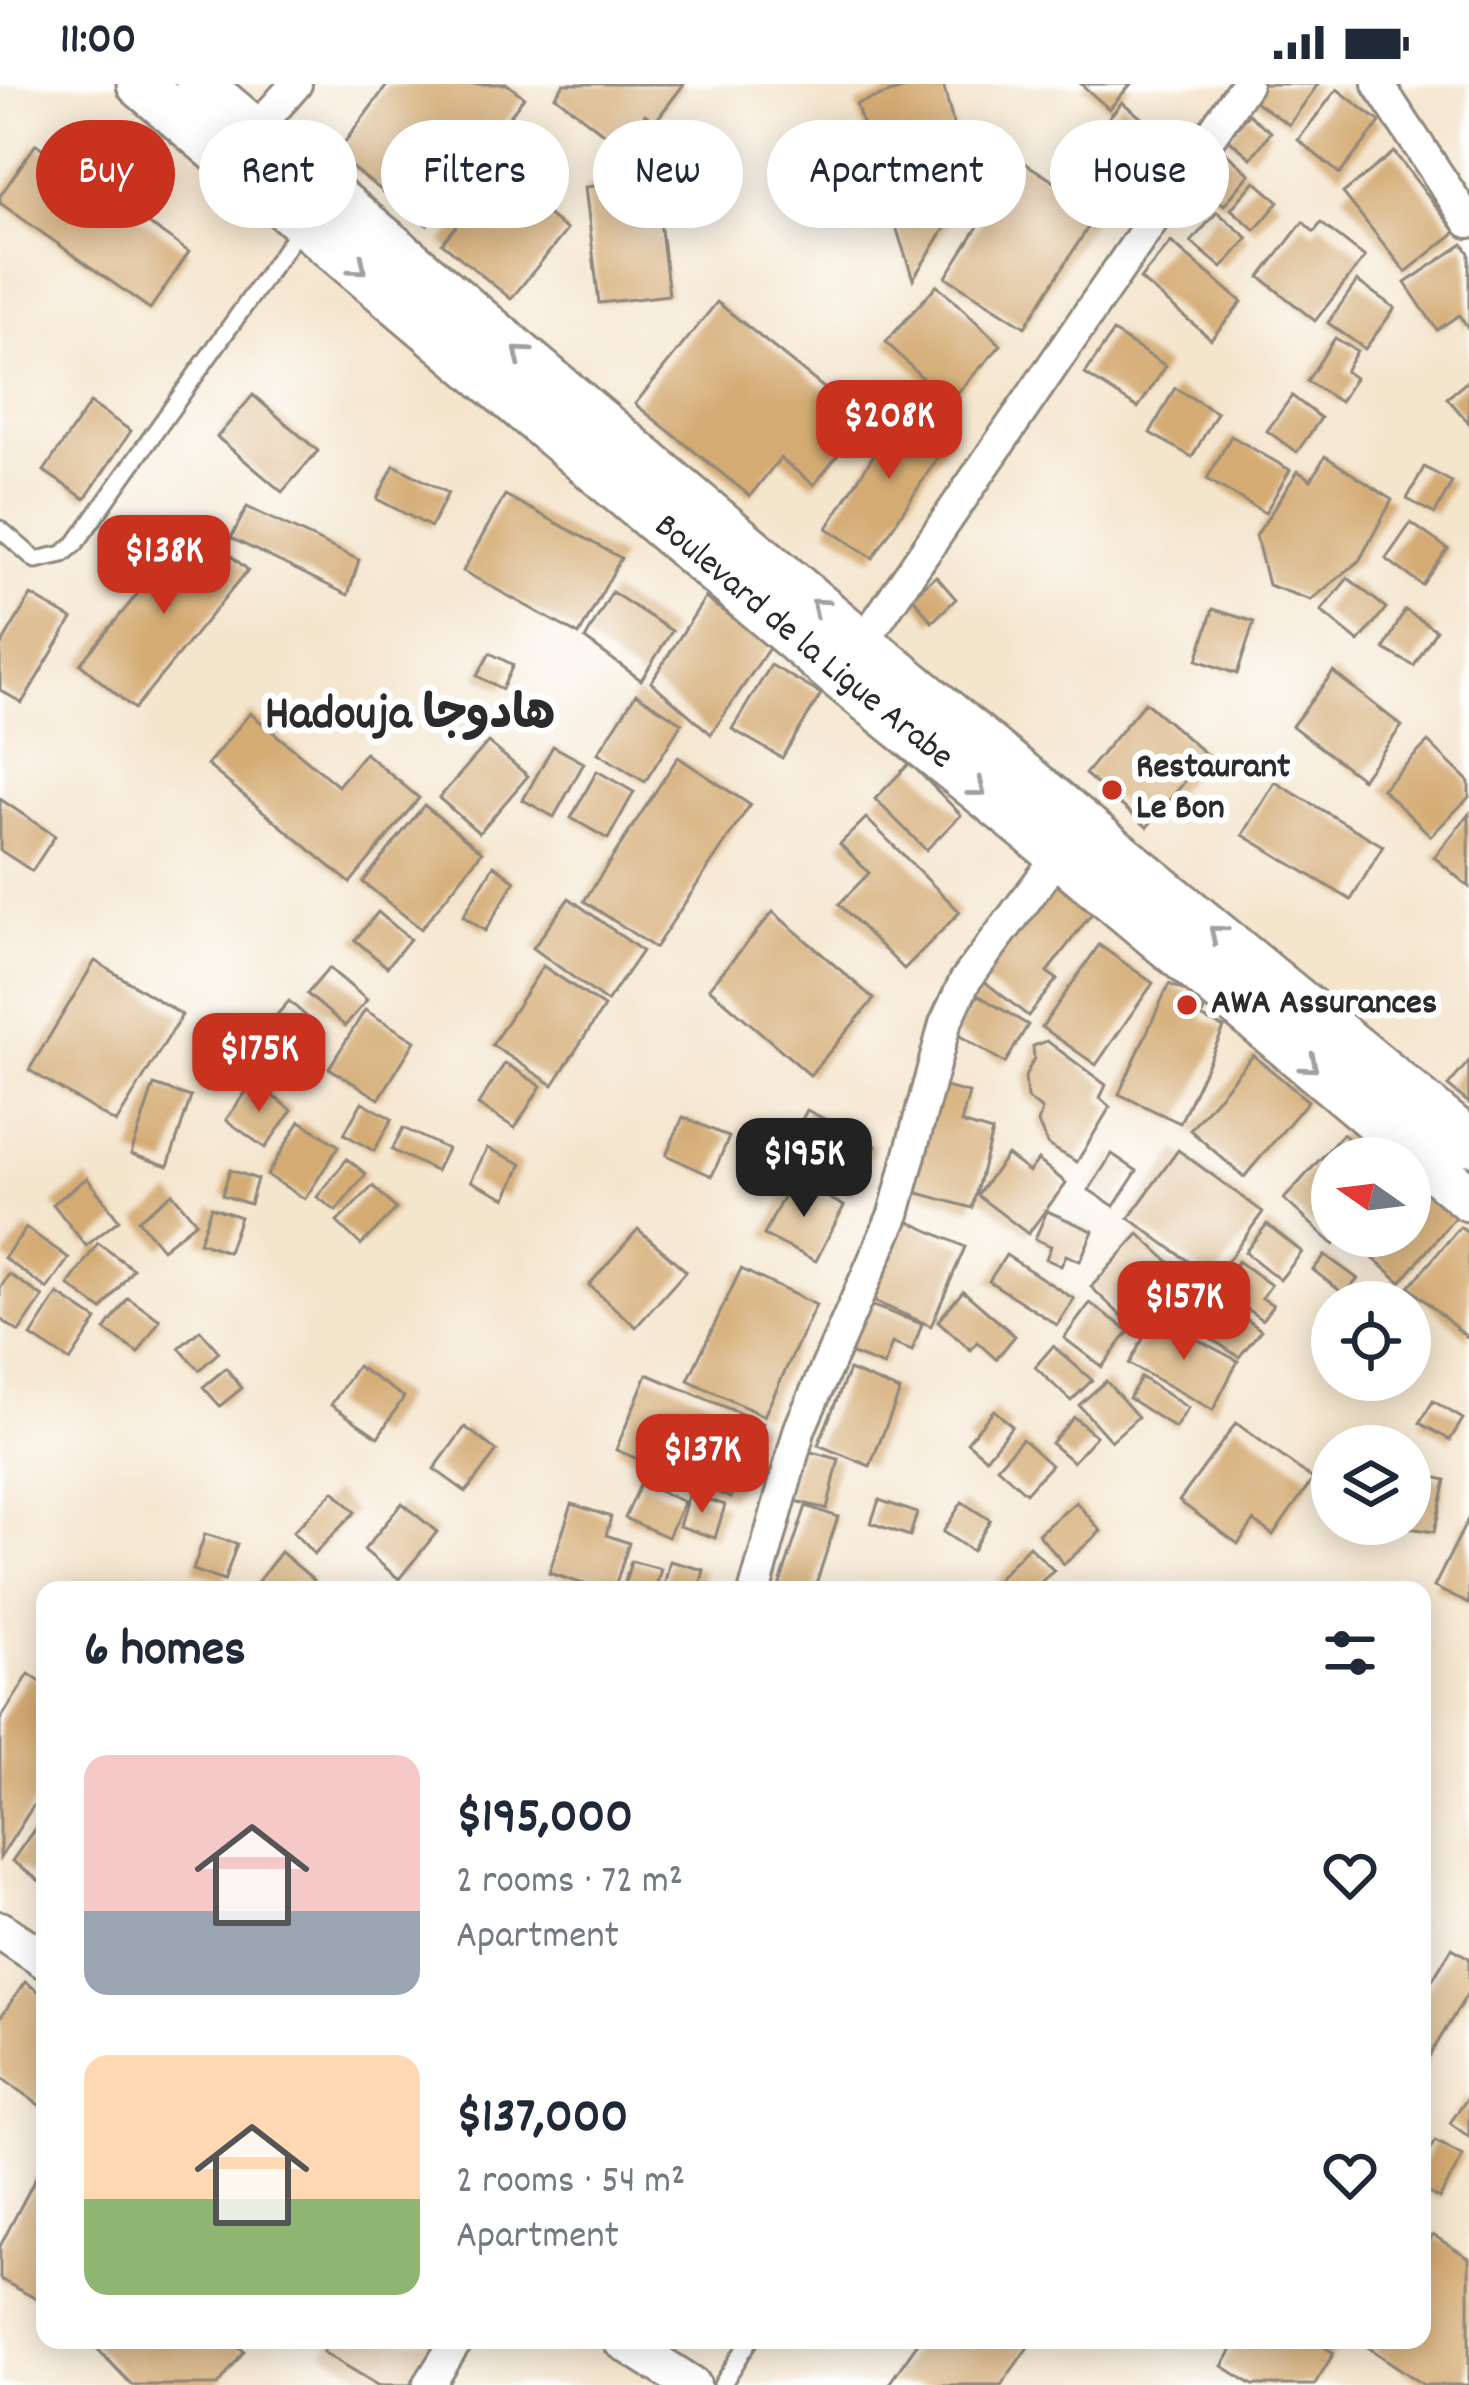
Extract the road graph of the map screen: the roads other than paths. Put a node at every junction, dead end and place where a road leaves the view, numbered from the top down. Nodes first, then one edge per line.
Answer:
1 (140, 84) edge
2 (199, 84) edge
3 (296, 84) edge
4 (1246, 84) edge
5 (1378, 84) edge
6 (202, 120) edge
7 (225, 120) edge
8 (264, 120) edge
9 (1469, 222) edge
10 (299, 228) edge
11 (315, 228) edge
12 (342, 228) edge
13 (0, 529) edge
14 (851, 659) junction
15 (1071, 838) junction
16 (1469, 1142) edge
17 (1469, 1198) edge
18 (757, 1581) edge
19 (0, 1930) edge
20 (36, 1954) edge
21 (451, 2349) edge
22 (635, 2349) edge
23 (744, 2349) edge
24 (429, 2385) edge
25 (692, 2385) edge
26 (722, 2385) edge

1 - 6 main road, Boulevard de la Ligue Arabe
2 - 7 main road, Boulevard de la Ligue Arabe
3 - 8 street
4 - 14 street
5 - 9 street
10 - 13 lane
11 -> 14 main road, Boulevard de la Ligue Arabe
14 -> 12 main road, Boulevard de la Ligue Arabe
14 - 15 main road, Boulevard de la Ligue Arabe
16 -> 15 main road, Boulevard de la Ligue Arabe
15 -> 17 main road, Boulevard de la Ligue Arabe
15 - 18 street
19 - 20 street
21 - 24 street
22 - 25 street
23 - 26 lane

